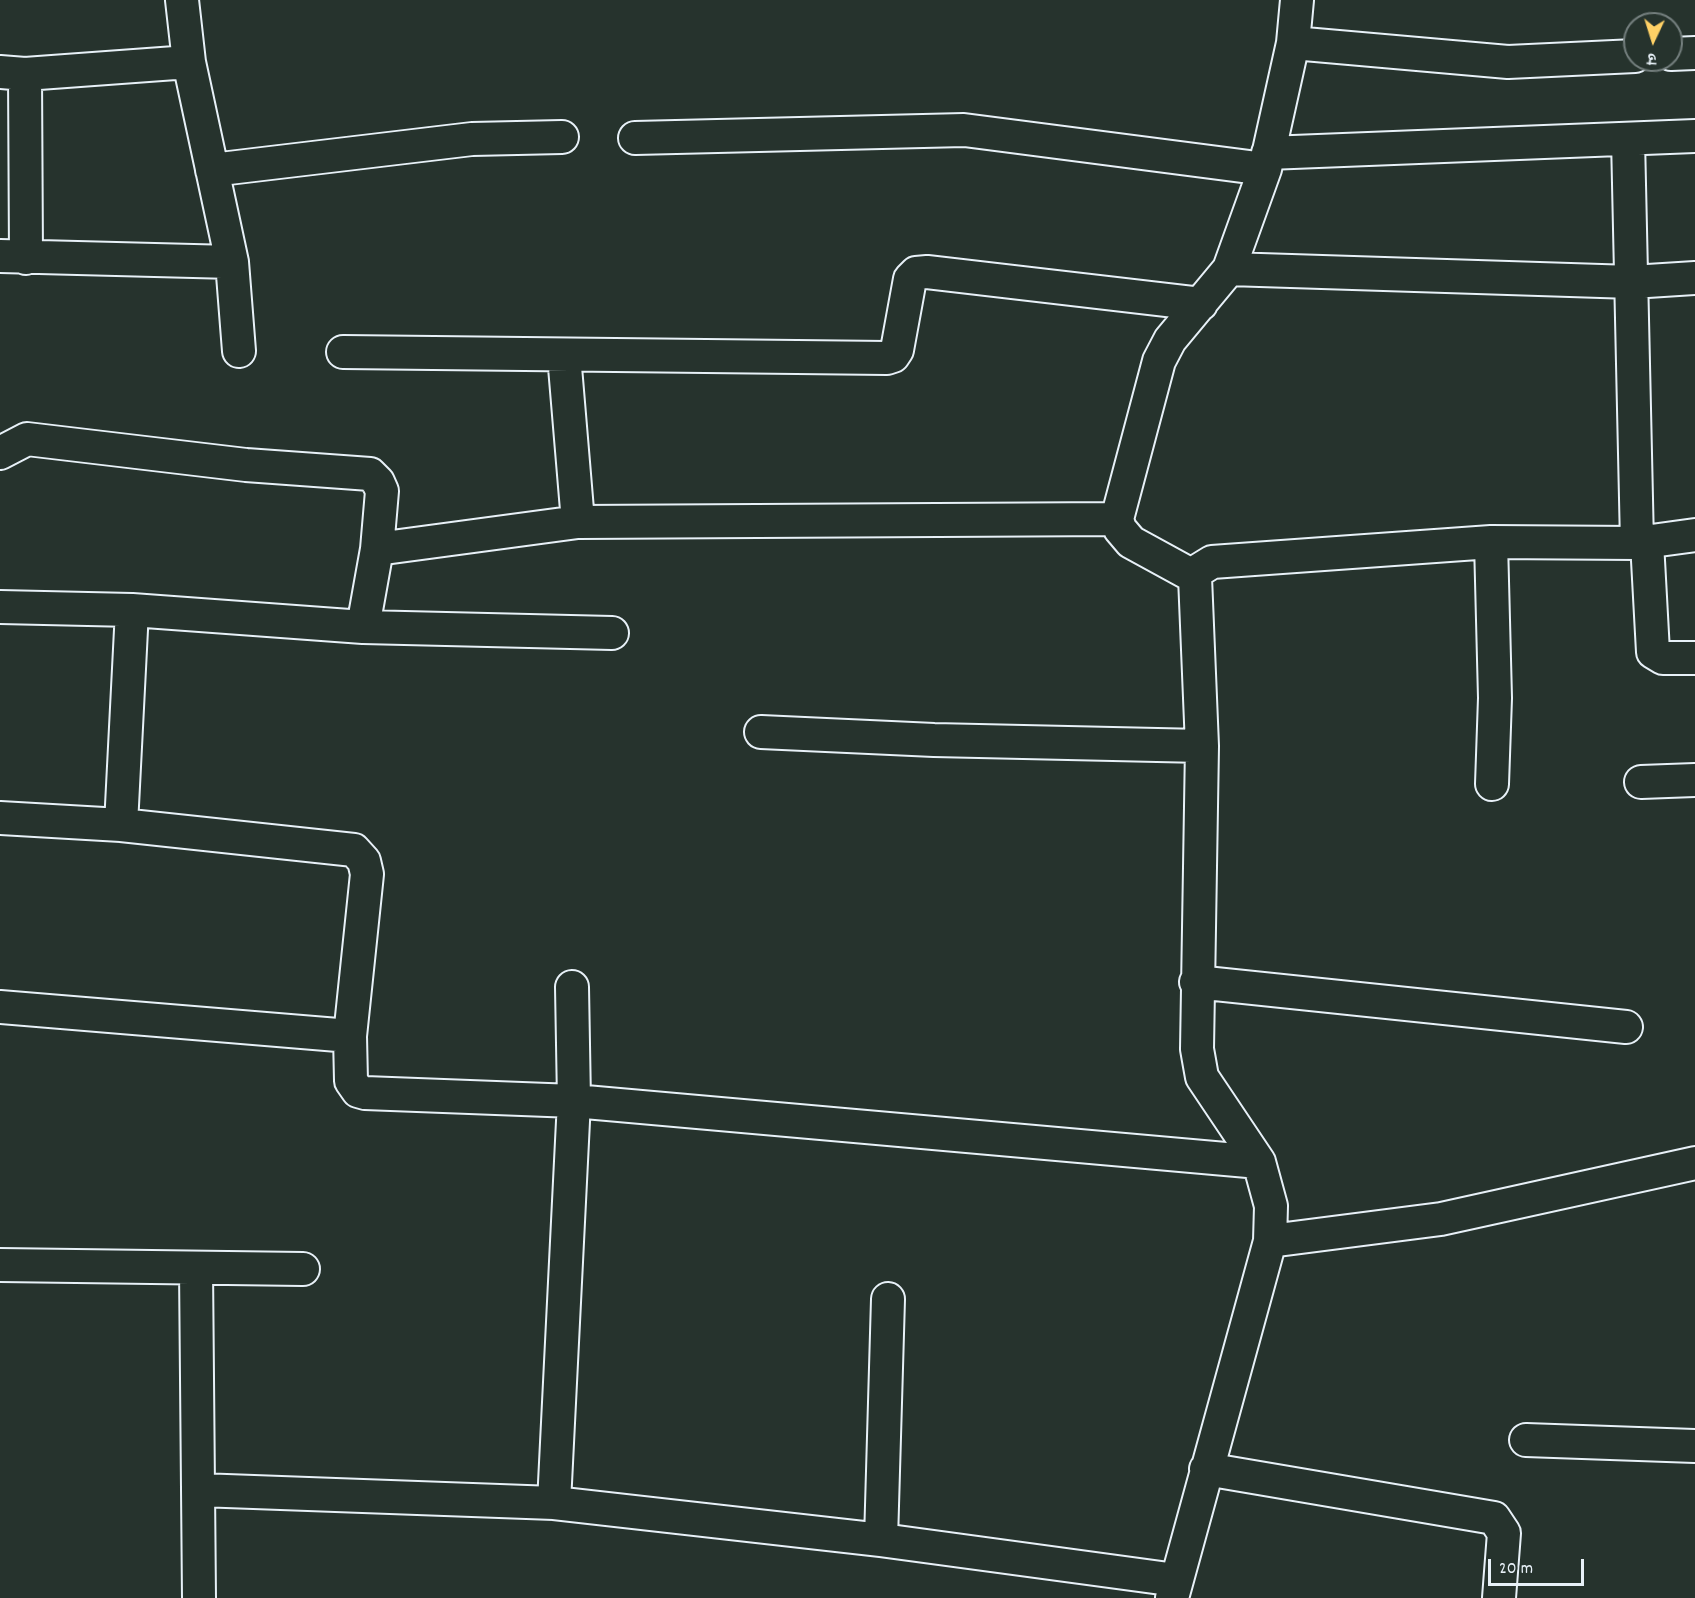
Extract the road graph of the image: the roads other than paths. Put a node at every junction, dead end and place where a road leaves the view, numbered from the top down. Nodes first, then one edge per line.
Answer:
1 (182, 0) edge
2 (1297, 0) edge
3 (1293, 43) junction
4 (1623, 57) edge
5 (189, 62) junction
6 (12, 73) edge
7 (1695, 136) edge
8 (562, 137) dead end
9 (635, 138) dead end
10 (1628, 140) junction
11 (1267, 161) junction
12 (212, 170) junction
13 (13, 257) edge
14 (232, 262) junction
15 (1229, 269) junction
16 (1695, 278) edge
17 (1632, 282) junction
18 (1201, 304) junction
19 (239, 351) dead end
20 (343, 352) dead end
21 (564, 355) junction
22 (0, 453) edge
23 (1117, 519) junction
24 (578, 522) junction
25 (1695, 535) edge
26 (1491, 542) junction
27 (1642, 543) junction
28 (377, 549) junction
29 (1195, 577) junction
30 (0, 607) edge
31 (132, 610) junction
32 (363, 627) junction
33 (612, 633) dead end
34 (1695, 658) edge
35 (761, 732) dead end
36 (1202, 746) junction
37 (1695, 780) edge
38 (1641, 782) dead end
39 (1492, 784) dead end
40 (0, 818) edge
41 (121, 825) junction
42 (1196, 982) junction
43 (572, 987) dead end
44 (0, 1007) edge
45 (1626, 1027) dead end
46 (350, 1036) junction
47 (574, 1101) junction
48 (1259, 1162) junction
49 (1695, 1163) edge
50 (1270, 1241) junction
51 (0, 1265) edge
52 (196, 1268) junction
53 (303, 1269) dead end
54 (888, 1299) dead end
55 (1526, 1440) dead end
56 (1695, 1446) edge
57 (1206, 1469) junction
58 (199, 1490) junction
59 (554, 1503) junction
60 (881, 1540) junction
61 (1174, 1589) edge
62 (199, 1598) edge
63 (1499, 1598) edge

1 - 5 street
2 - 3 street
3 - 4 street
3 - 11 street
5 - 6 street
5 - 12 street
6 - 13 street
7 - 10 street
8 - 12 street
9 - 11 street
10 - 11 street
10 - 17 street
11 - 15 street
12 - 14 street
13 - 14 street
14 - 19 street
15 - 17 street
15 - 18 street
16 - 17 street
17 - 27 street
18 - 21 street
18 - 23 street
20 - 21 street
21 - 24 street
22 - 28 street
23 - 24 street
23 - 29 street
24 - 28 street
25 - 27 street
26 - 27 street
26 - 29 street
26 - 39 street
27 - 34 street
28 - 32 street
29 - 36 street
30 - 31 street
31 - 32 street
31 - 41 street
32 - 33 street
35 - 36 street
36 - 42 street
37 - 38 street
40 - 41 street
41 - 46 street
42 - 45 street
42 - 48 street
43 - 47 street
44 - 46 street
46 - 47 street
47 - 48 street
47 - 59 street
48 - 50 street
49 - 50 street
50 - 57 street
51 - 52 street
52 - 53 street
52 - 58 street
54 - 60 street
55 - 56 street
57 - 61 street
57 - 63 street
58 - 59 street
58 - 62 street
59 - 60 street
60 - 61 street

